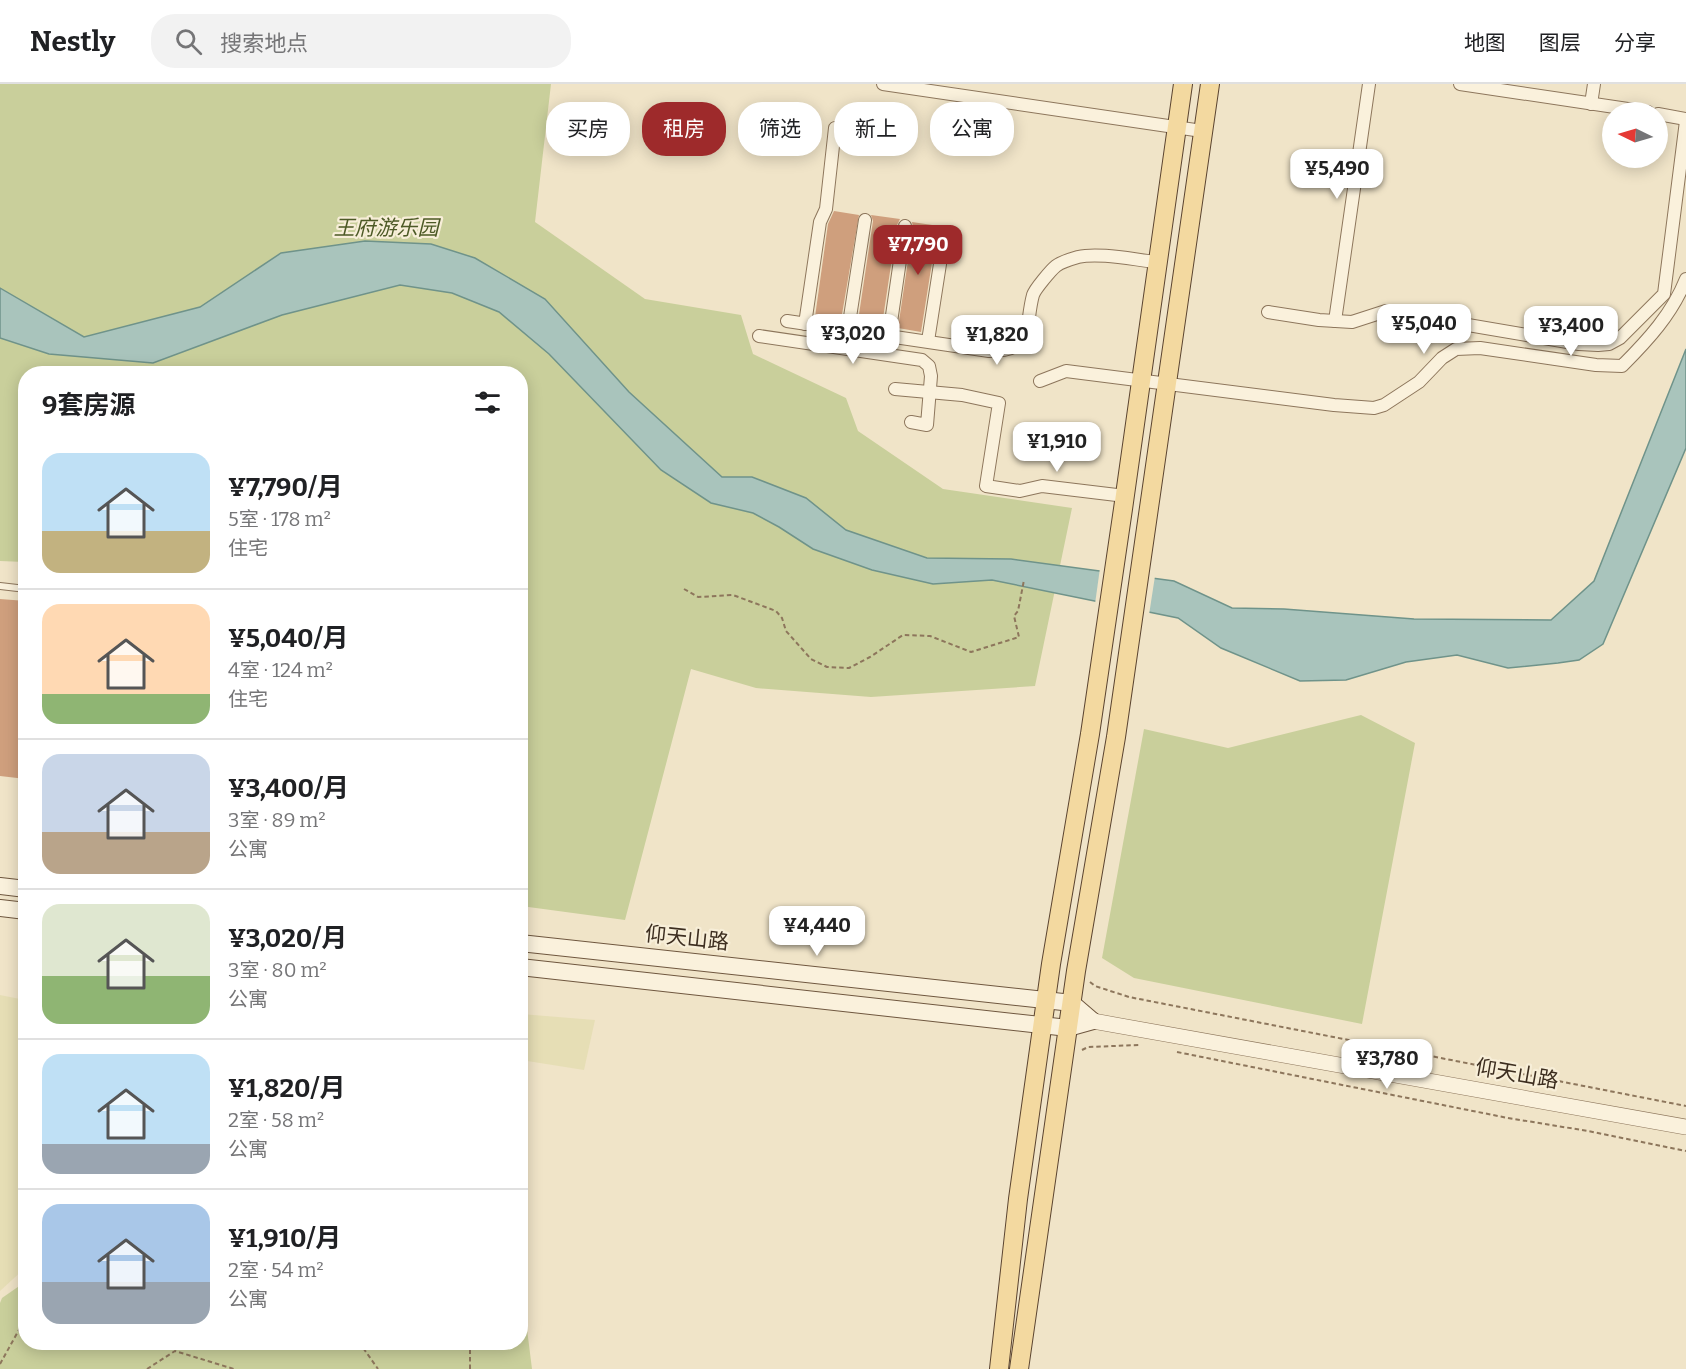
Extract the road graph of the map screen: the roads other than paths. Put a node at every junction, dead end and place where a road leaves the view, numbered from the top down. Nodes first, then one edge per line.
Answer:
1 (883, 84) edge
2 (1183, 84) edge
3 (1210, 84) edge
4 (1369, 84) edge
5 (1460, 84) edge
6 (1594, 84) edge
7 (1591, 104) junction
8 (1602, 106) edge
9 (1668, 116) edge
10 (1686, 120) edge
11 (1176, 127) junction
12 (1202, 131) junction
13 (834, 137) edge
14 (865, 220) dead end
15 (905, 226) dead end
16 (945, 232) dead end
17 (1157, 262) junction
18 (1686, 279) edge
19 (1268, 312) dead end
20 (787, 321) dead end
21 (1335, 321) junction
22 (805, 324) junction
23 (848, 330) junction
24 (759, 336) dead end
25 (889, 336) junction
26 (928, 341) junction
27 (1140, 380) junction
28 (1040, 381) dead end
29 (1166, 383) junction
30 (895, 389) dead end
31 (930, 392) junction
32 (911, 422) dead end
33 (1124, 502) junction
34 (0, 586) edge
35 (18, 588) edge
36 (0, 886) edge
37 (18, 888) edge
38 (0, 908) edge
39 (18, 910) edge
40 (528, 944) edge
41 (528, 968) edge
42 (1046, 999) junction
43 (1072, 1003) junction
44 (1093, 1021) junction
45 (1043, 1025) junction
46 (1068, 1028) junction
47 (1686, 1127) edge
48 (999, 1369) edge
49 (1019, 1369) edge

1 - 11 street
2 - 11 main road
3 - 12 main road
4 - 21 street
5 - 7 street
6 - 7 street
7 - 8 street
9 - 10 street
10 - 21 street
11 - 12 street
11 - 17 main road
12 - 29 main road
13 - 22 street
14 - 23 street
15 - 25 street
16 - 26 street
17 - 26 street
17 - 27 main road
18 - 29 street
19 - 21 street
20 - 22 street
22 - 23 street
23 - 25 street
24 - 31 street
25 - 26 street
27 - 28 street
27 - 29 street
27 - 33 main road
29 - 43 main road
30 - 31 street
31 - 32 street
31 - 33 street
33 - 42 main road
34 - 35 lane
36 - 37 main road
38 - 39 main road
40 - 42 main road, 仰天山路
41 - 45 main road, 仰天山路
42 - 43 main road, 仰天山路
42 - 45 main road
43 - 44 main road
43 - 46 main road
44 - 46 main road, 仰天山路
44 - 47 street, 仰天山路
45 - 46 main road, 仰天山路
45 - 48 main road
46 - 49 main road

